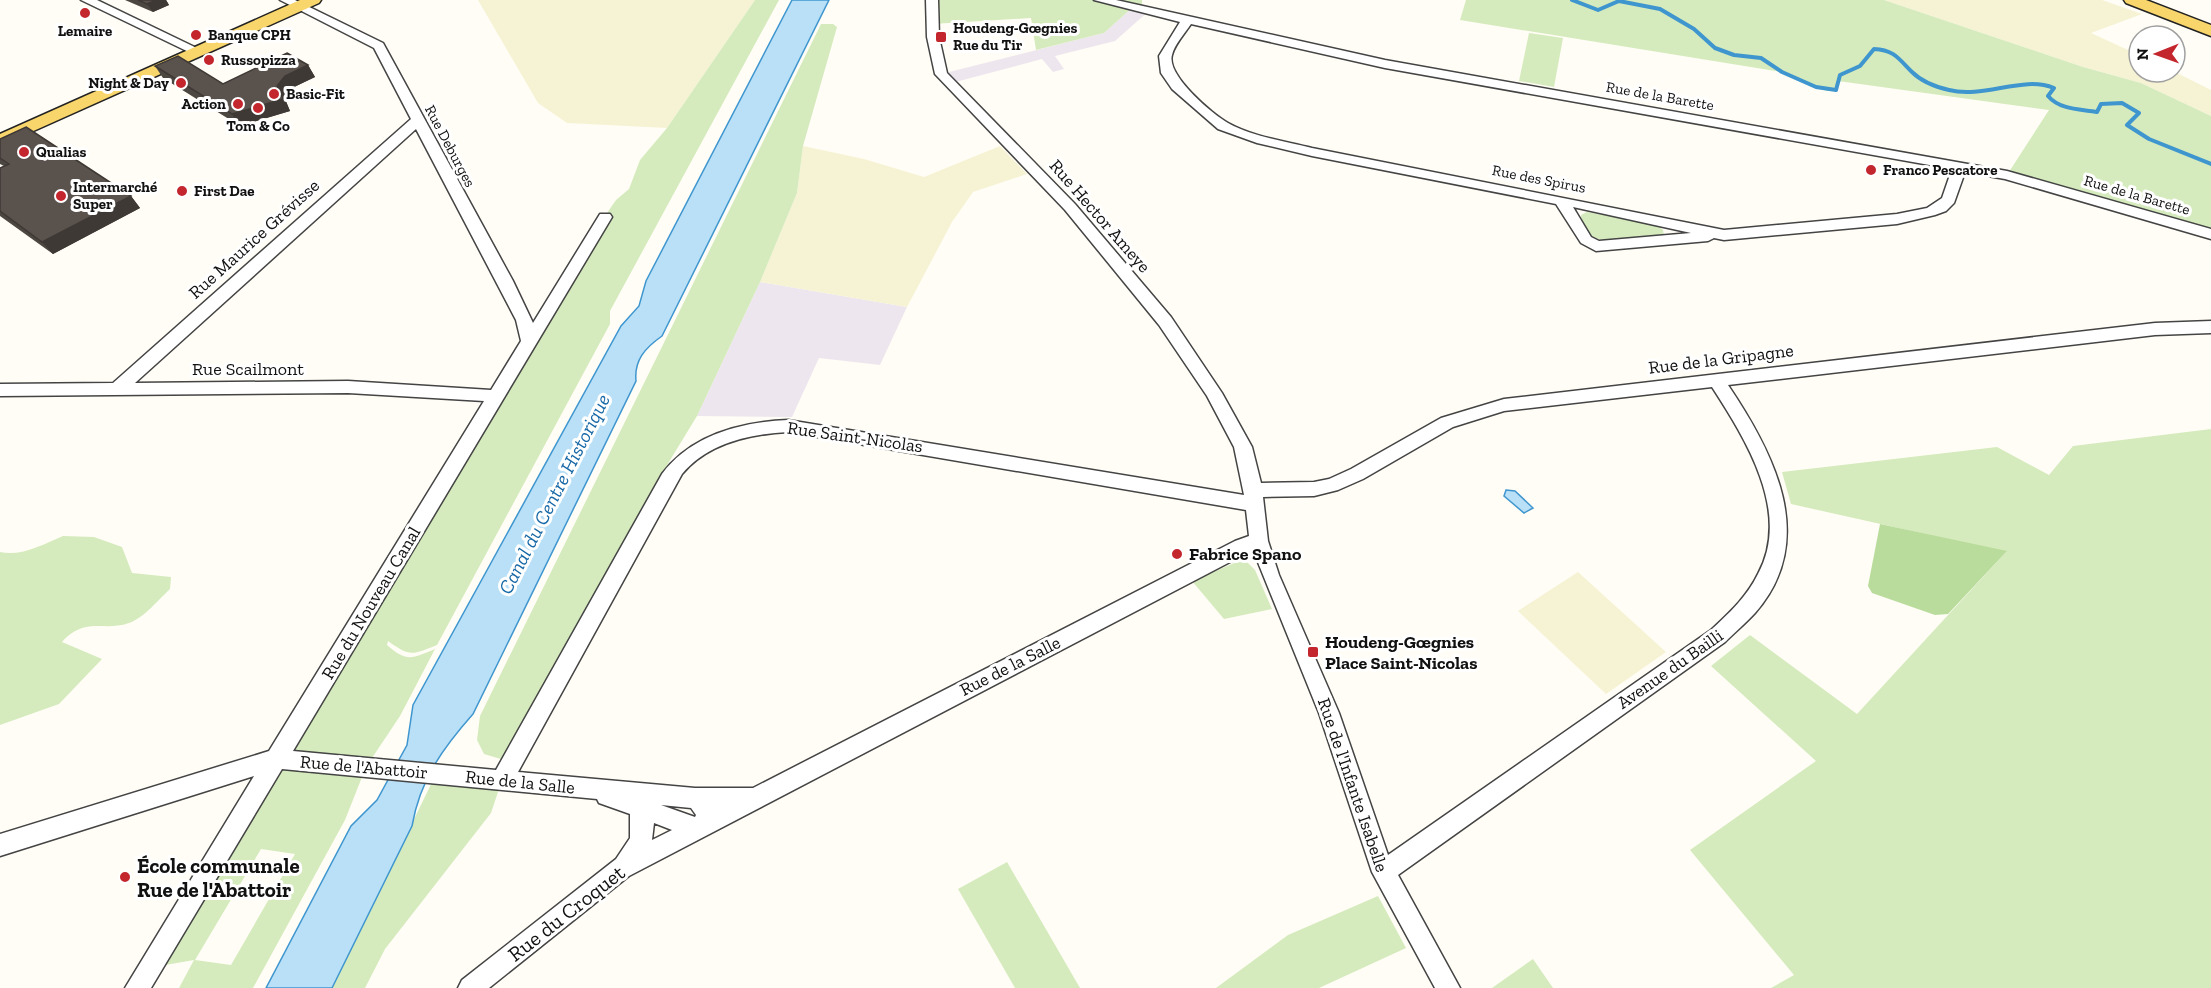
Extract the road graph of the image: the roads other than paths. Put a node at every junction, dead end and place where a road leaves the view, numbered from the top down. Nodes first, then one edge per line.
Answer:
1 (87, 0) edge
2 (932, 0) edge
3 (1100, 0) edge
4 (2132, 0) edge
5 (300, 2) edge
6 (1188, 20) junction
7 (2211, 31) edge
8 (199, 52) junction
9 (418, 120) junction
10 (0, 141) edge
11 (1960, 167) junction
12 (1562, 200) junction
13 (605, 217) dead end
14 (2211, 234) edge
15 (1724, 235) junction
16 (2211, 327) edge
17 (529, 341) junction
18 (1716, 379) junction
19 (117, 389) junction
20 (0, 390) edge
21 (496, 396) junction
22 (1253, 497) junction
23 (1259, 541) junction
24 (276, 759) junction
25 (451, 775) joint
26 (502, 780) junction
27 (588, 790) junction
28 (764, 795) junction
29 (695, 798) junction
30 (639, 808) junction
31 (699, 830) junction
32 (0, 845) edge
33 (621, 868) junction
34 (1383, 872) junction
35 (136, 988) edge
36 (470, 988) edge
37 (1448, 988) edge

1 - 8 street
2 - 22 street, Rue Hector Ameye
3 - 6 street, Rue de la Barette
4 - 7 main road
5 - 8 main road
5 - 9 street, Rue Deburges
6 - 11 street, Rue de la Barette
6 - 12 street, Rue des Spirus
8 - 10 main road
9 - 17 street, Rue Deburges
9 - 19 street, Rue Maurice Grévisse
11 - 14 street, Rue de la Barette
11 - 15 street, Rue des Spirus
12 - 15 street, Rue des Spirus
12 - 15 street
13 - 17 street, Rue du Nouveau Canal
16 - 18 street, Rue de la Gripagne
17 - 21 street, Rue du Nouveau Canal
18 - 22 street, Rue de la Gripagne
18 - 34 street, Avenue du Bailli
19 - 20 street, Rue Scailmont
19 - 21 street, Rue Scailmont
21 - 24 street, Rue du Nouveau Canal
22 - 23 street, Rue Hector Ameye
22 - 26 street, Rue Saint-Nicolas
23 - 28 street, Rue de la Salle
23 - 34 street, Rue de l'Infante Isabelle
24 - 25 street, Rue de l'Abattoir
24 - 32 street
24 - 35 street, Rue du Nouveau Canal
25 - 26 street, Rue de la Salle
26 - 27 street, Rue de la Salle
27 - 29 street, Rue de la Salle
27 - 30 street, Rue de la Salle
28 - 29 street, Rue de la Salle
28 - 31 street, Rue de la Salle
29 - 31 street
30 - 31 street, Rue de la Salle
30 - 33 street
31 - 33 street, Rue du Croquet
33 - 36 street, Rue du Croquet
34 - 37 street, Rue de l'Infante Isabelle

